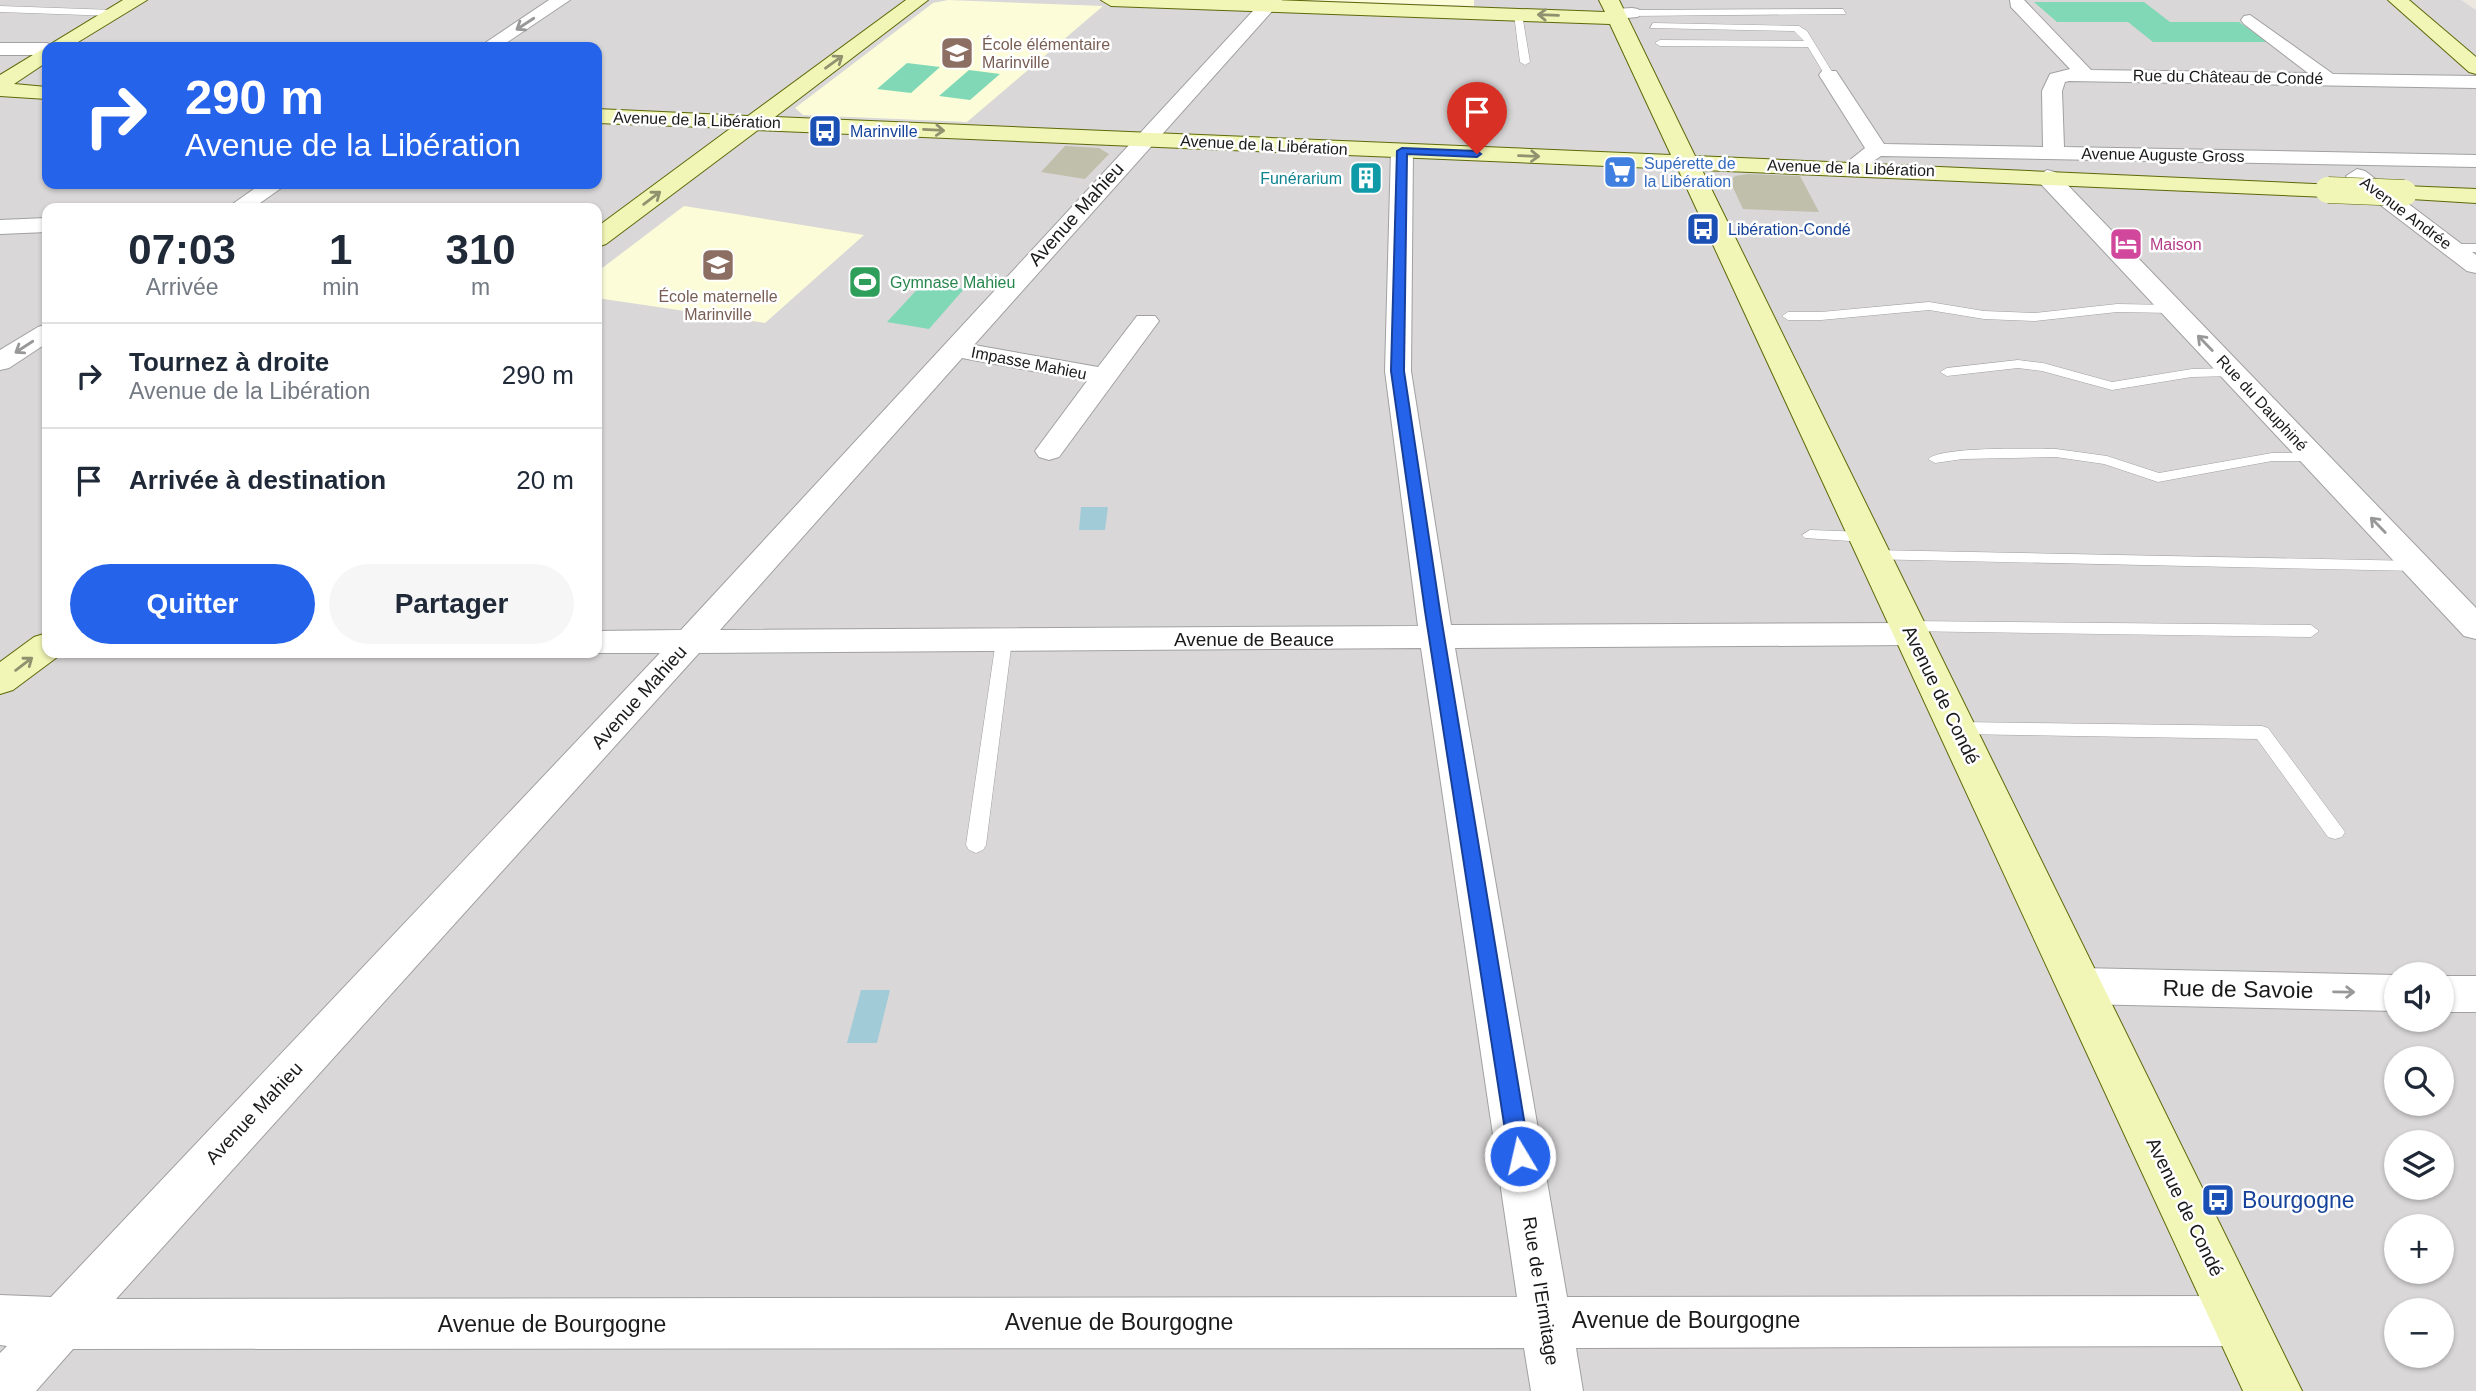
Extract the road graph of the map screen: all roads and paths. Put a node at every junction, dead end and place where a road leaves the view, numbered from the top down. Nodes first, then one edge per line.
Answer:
1 (137, 0) edge
2 (562, 0) edge
3 (918, 0) edge
4 (1111, 0) edge
5 (1780, 0) edge
6 (2398, 0) edge
7 (1829, 1) edge
8 (2016, 2) edge
9 (1270, 3) edge
10 (0, 9) edge
11 (1624, 9) edge
12 (1790, 11) junction
13 (114, 13) junction
14 (1518, 14) junction
15 (2250, 20) dead end
16 (1653, 26) dead end
17 (65, 42) edge
18 (496, 42) edge
19 (1660, 43) dead end
20 (1811, 44) junction
21 (0, 49) edge
22 (42, 51) edge
23 (42, 55) edge
24 (1525, 62) dead end
25 (2476, 71) edge
26 (2085, 74) junction
27 (1829, 75) joint
28 (2328, 79) junction
29 (0, 84) edge
30 (0, 90) edge
31 (42, 93) edge
32 (602, 116) edge
33 (753, 122) junction
34 (1143, 139) junction
35 (1402, 151) junction
36 (1870, 159) junction
37 (2335, 159) junction
38 (1685, 162) junction
39 (2476, 162) edge
40 (2051, 165) junction
41 (268, 189) edge
42 (2476, 196) edge
43 (246, 203) edge
44 (42, 225) edge
45 (0, 227) edge
46 (602, 235) edge
47 (2469, 255) edge
48 (2173, 309) junction
49 (1787, 316) dead end
50 (1146, 321) dead end
51 (42, 335) edge
52 (954, 349) junction
53 (0, 362) edge
54 (1947, 372) dead end
55 (2233, 372) junction
56 (1104, 376) junction
57 (1049, 451) dead end
58 (2314, 457) junction
59 (1935, 459) dead end
60 (1810, 536) dead end
61 (1869, 546) junction
62 (2417, 566) junction
63 (2476, 628) edge
64 (1909, 631) junction
65 (2311, 631) dead end
66 (1437, 638) junction
67 (1004, 640) junction
68 (602, 642) edge
69 (688, 642) junction
70 (42, 650) edge
71 (0, 681) edge
72 (1958, 728) junction
73 (2334, 832) dead end
74 (976, 845) dead end
75 (2080, 986) junction
76 (2384, 993) edge
77 (2454, 994) edge
78 (2476, 994) edge
79 (0, 1320) edge
80 (1546, 1320) junction
81 (2239, 1321) junction
82 (61, 1324) junction
83 (1, 1391) edge
84 (1557, 1391) edge
85 (2273, 1391) edge

1 - 13 main road
2 -> 18 street
33 -> 3 main road
4 - 9 main road
5 - 12 lane
6 - 25 main road
7 - 12 lane
8 - 26 street
9 - 14 main road
9 - 34 street, Avenue Mahieu
10 - 13 lane
11 - 12 lane
11 -> 14 main road
11 - 38 main road, Avenue de Condé
13 - 17 main road
14 - 24 lane
15 - 28 street
16 - 20 lane
19 - 20 lane
20 - 27 lane
21 - 22 street
23 - 29 main road
25 - 28 street, Rue du Château de Condé
26 - 28 street, Rue du Château de Condé
26 - 40 street, Rue du Château de Condé
27 - 36 street
30 - 31 main road
32 - 33 main road, Avenue de la Libération
33 -> 34 main road, Avenue de la Libération
46 -> 33 main road
34 - 35 main road, Avenue de la Libération
34 - 52 street, Avenue Mahieu
35 -> 38 main road, Avenue de la Libération
35 - 66 street, Rue de l'Ermitage
36 - 38 main road, Avenue de la Libération
36 - 40 main road, Avenue de la Libération
37 - 39 street, Avenue Auguste Gross
37 - 40 street, Avenue Auguste Gross
37 - 47 street, Avenue Andrée
38 - 61 main road, Avenue de Condé
40 - 42 main road, Avenue de la Libération, bridge
40 - 48 street, Rue du Dauphiné
41 - 43 street
44 - 45 street
48 - 49 lane
55 -> 48 street, Rue du Dauphiné
50 - 56 street, Impasse Mahieu
51 -> 53 street
52 - 56 street, Impasse Mahieu
52 - 69 street, Avenue Mahieu
54 - 55 lane
55 - 58 street, Rue du Dauphiné
56 - 57 street, Impasse Mahieu
58 - 59 lane
62 -> 58 street, Rue du Dauphiné
60 - 61 lane
61 - 62 lane
61 - 64 main road, Avenue de Condé
62 - 63 street, Rue du Dauphiné
64 - 65 lane
64 - 66 street, Avenue de Beauce
64 - 72 main road, Avenue de Condé
66 - 67 street, Avenue de Beauce
66 - 80 street, Rue de l'Ermitage
67 - 69 street, Avenue de Beauce
67 - 74 lane
68 - 69 street, Avenue de Beauce
69 - 82 street, Avenue Mahieu
71 -> 70 main road
72 - 73 lane
72 - 75 main road, Avenue de Condé
75 -> 76 street, Rue de Savoie
75 - 81 main road, Avenue de Condé
77 - 78 street
79 - 82 street, Avenue de Bourgogne
80 - 81 street, Avenue de Bourgogne
80 - 82 street, Avenue de Bourgogne
80 - 84 street, Rue de l'Ermitage
81 - 85 main road, Avenue de Condé
82 - 83 street, Avenue Mahieu

